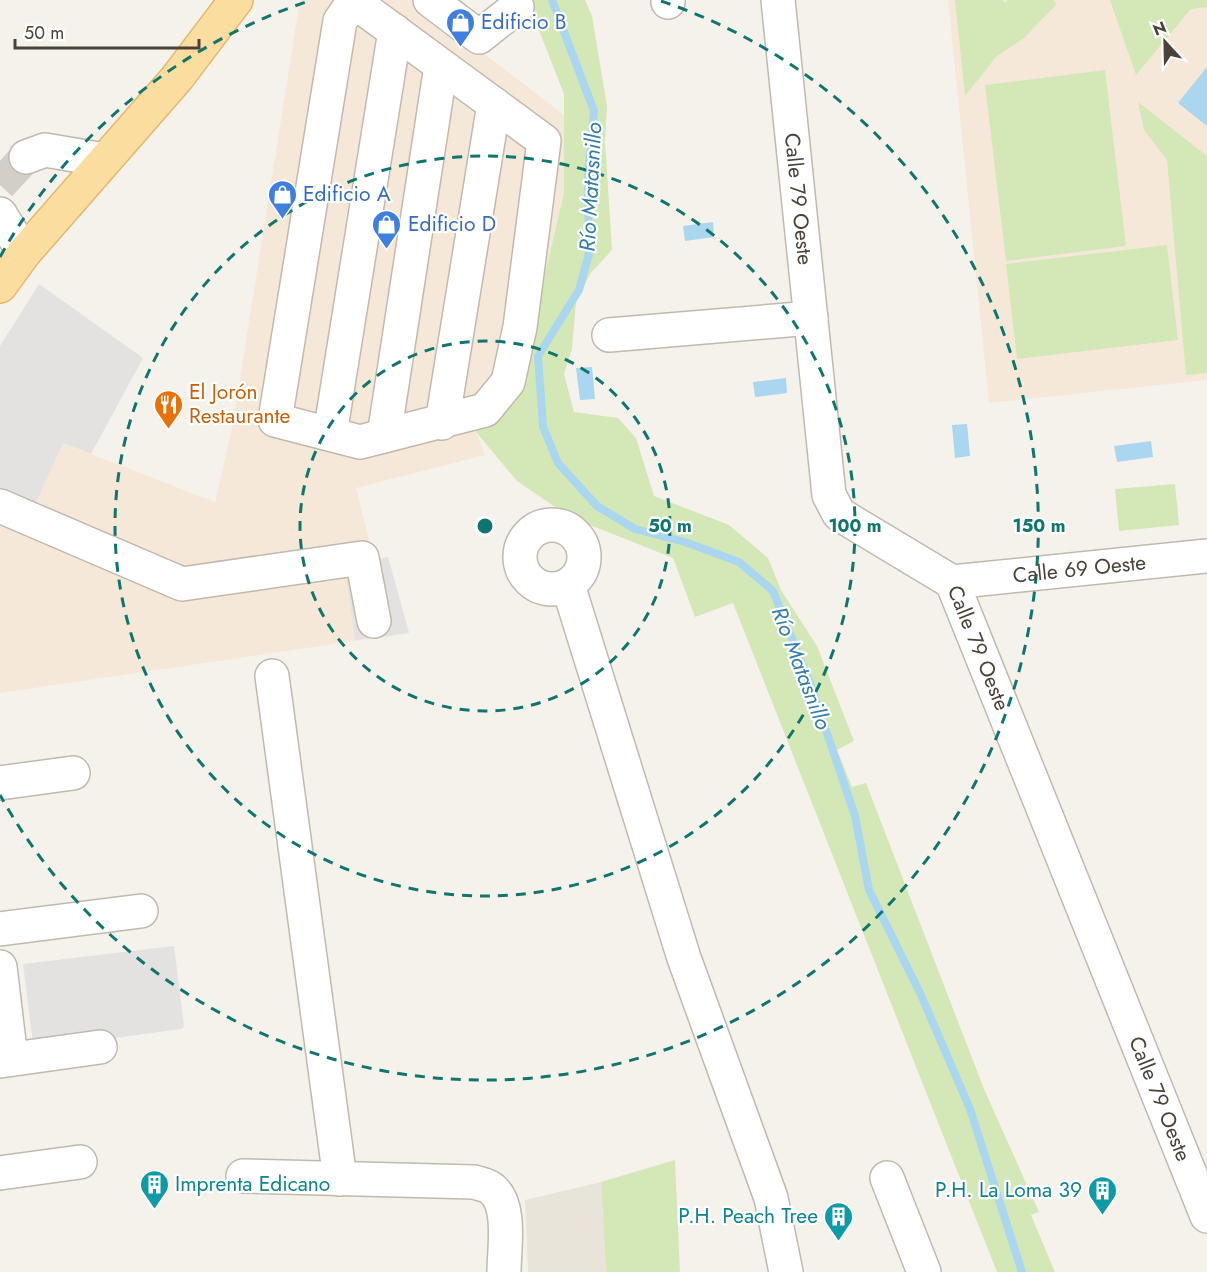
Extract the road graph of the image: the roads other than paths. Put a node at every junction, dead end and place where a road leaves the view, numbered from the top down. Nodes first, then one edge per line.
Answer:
1 (236, 0) edge
2 (430, 0) edge
3 (778, 0) edge
4 (353, 1) edge
5 (517, 7) dead end
6 (394, 31) junction
7 (441, 66) junction
8 (494, 104) junction
9 (26, 157) tunnel mouth
10 (104, 160) junction
11 (0, 214) edge
12 (24, 253) junction
13 (0, 286) edge
14 (811, 318) junction
15 (609, 335) dead end
16 (442, 423) junction
17 (330, 434) junction
18 (384, 436) junction
19 (0, 506) edge
20 (1207, 556) edge
21 (952, 582) junction
22 (568, 585) dead end
23 (374, 621) dead end
24 (272, 676) dead end
25 (73, 773) dead end
26 (0, 783) edge
27 (141, 911) dead end
28 (0, 929) edge
29 (0, 966) edge
30 (100, 1047) dead end
31 (5, 1060) edge
32 (80, 1162) dead end
33 (0, 1173) edge
34 (243, 1176) dead end
35 (887, 1178) dead end
36 (340, 1179) junction
37 (1207, 1216) edge
38 (504, 1272) edge
39 (786, 1272) edge
40 (924, 1272) edge

1 - 10 main road
2 - 5 street
3 - 14 street, Calle 79 Oeste
4 - 6 street
4 - 17 street
6 - 7 street
6 - 17 street
7 - 8 street
7 - 18 street
8 - 16 street
8 - 16 street
9 - 10 street
10 - 12 main road
11 - 12 street
12 - 13 main road
14 - 15 street
14 - 21 street, Calle 79 Oeste
16 - 18 street
17 - 18 street
19 - 23 street
20 - 21 street, Calle 69 Oeste
21 - 37 street, Calle 79 Oeste
22 - 39 street
24 - 36 street
25 - 26 street
27 - 28 street
29 - 31 street
30 - 31 street
32 - 33 street
34 - 36 street
35 - 40 street
36 - 38 street

